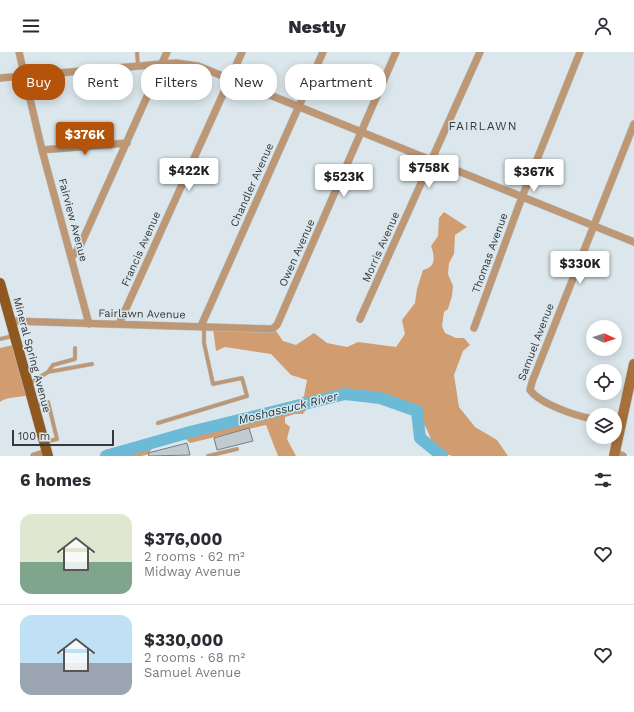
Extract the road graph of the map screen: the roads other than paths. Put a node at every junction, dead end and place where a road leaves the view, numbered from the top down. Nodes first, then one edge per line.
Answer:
1 (19, 52) edge
2 (137, 52) edge
3 (167, 52) edge
4 (242, 52) edge
5 (323, 52) edge
6 (396, 52) edge
7 (480, 52) edge
8 (580, 52) edge
9 (22, 64) edge
10 (162, 64) joint
11 (183, 64) edge
12 (237, 64) edge
13 (138, 66) junction
14 (141, 66) edge
15 (65, 73) edge
16 (12, 77) edge
17 (0, 78) edge
18 (277, 97) edge
19 (31, 100) edge
20 (146, 100) edge
21 (221, 100) edge
22 (299, 106) junction
23 (634, 124) edge
24 (363, 133) junction
25 (127, 143) junction
26 (42, 150) junction
27 (432, 160) junction
28 (522, 197) junction
29 (594, 225) junction
30 (634, 242) edge
31 (72, 257) junction
32 (0, 283) edge
33 (360, 319) dead end
34 (10, 321) junction
35 (89, 324) junction
36 (119, 324) junction
37 (202, 327) junction
38 (474, 328) dead end
39 (272, 329) joint
40 (14, 336) junction
41 (0, 339) edge
42 (75, 348) dead end
43 (92, 364) dead end
44 (634, 364) edge
45 (48, 372) junction
46 (632, 383) edge
47 (28, 385) junction
48 (634, 402) edge
49 (34, 406) junction
50 (622, 413) edge
51 (586, 417) edge
52 (622, 418) edge
53 (158, 422) dead end
54 (618, 444) edge
55 (237, 449) dead end
56 (47, 450) edge
57 (221, 454) edge
58 (617, 455) edge
59 (34, 456) edge
60 (208, 456) edge

1 - 9 street, Fairview Avenue
2 - 13 lane
3 - 10 street
4 - 12 street, Francis Avenue
5 - 22 street, Chandler Avenue
6 - 24 street, Owen Avenue
7 - 27 street, Morris Avenue
8 - 28 street, Thomas Avenue
10 - 11 street
13 - 14 street
13 - 15 street
16 - 17 street
18 - 22 street
19 - 26 street, Fairview Avenue
20 - 25 street
21 - 36 street, Francis Avenue
22 - 24 street
22 - 37 street, Chandler Avenue
23 - 29 street, Samuel Avenue
24 - 27 street
24 - 39 street, Owen Avenue
25 - 26 street
25 - 31 street
26 - 31 street, Fairview Avenue
27 - 28 street
27 - 33 street, Morris Avenue
28 - 29 street
28 - 38 street, Thomas Avenue
29 - 30 street
29 - 51 street, Samuel Avenue
31 - 35 street, Fairview Avenue
32 - 34 main road, Mineral Spring Avenue
34 - 35 street, Fairlawn Avenue
34 - 40 main road, Mineral Spring Avenue
35 - 36 street, Fairlawn Avenue
36 - 37 street, Fairlawn Avenue
37 - 39 street, Fairlawn Avenue
37 - 53 lane
40 - 41 lane
40 - 47 main road, Mineral Spring Avenue
42 - 45 lane
43 - 45 lane
44 - 46 main road
45 - 47 lane
46 - 50 main road
47 - 49 main road, Mineral Spring Avenue
48 - 52 main road
49 - 56 main road, Mineral Spring Avenue
49 - 56 lane
54 - 58 main road
55 - 57 lane
56 - 59 street
57 - 60 lane

